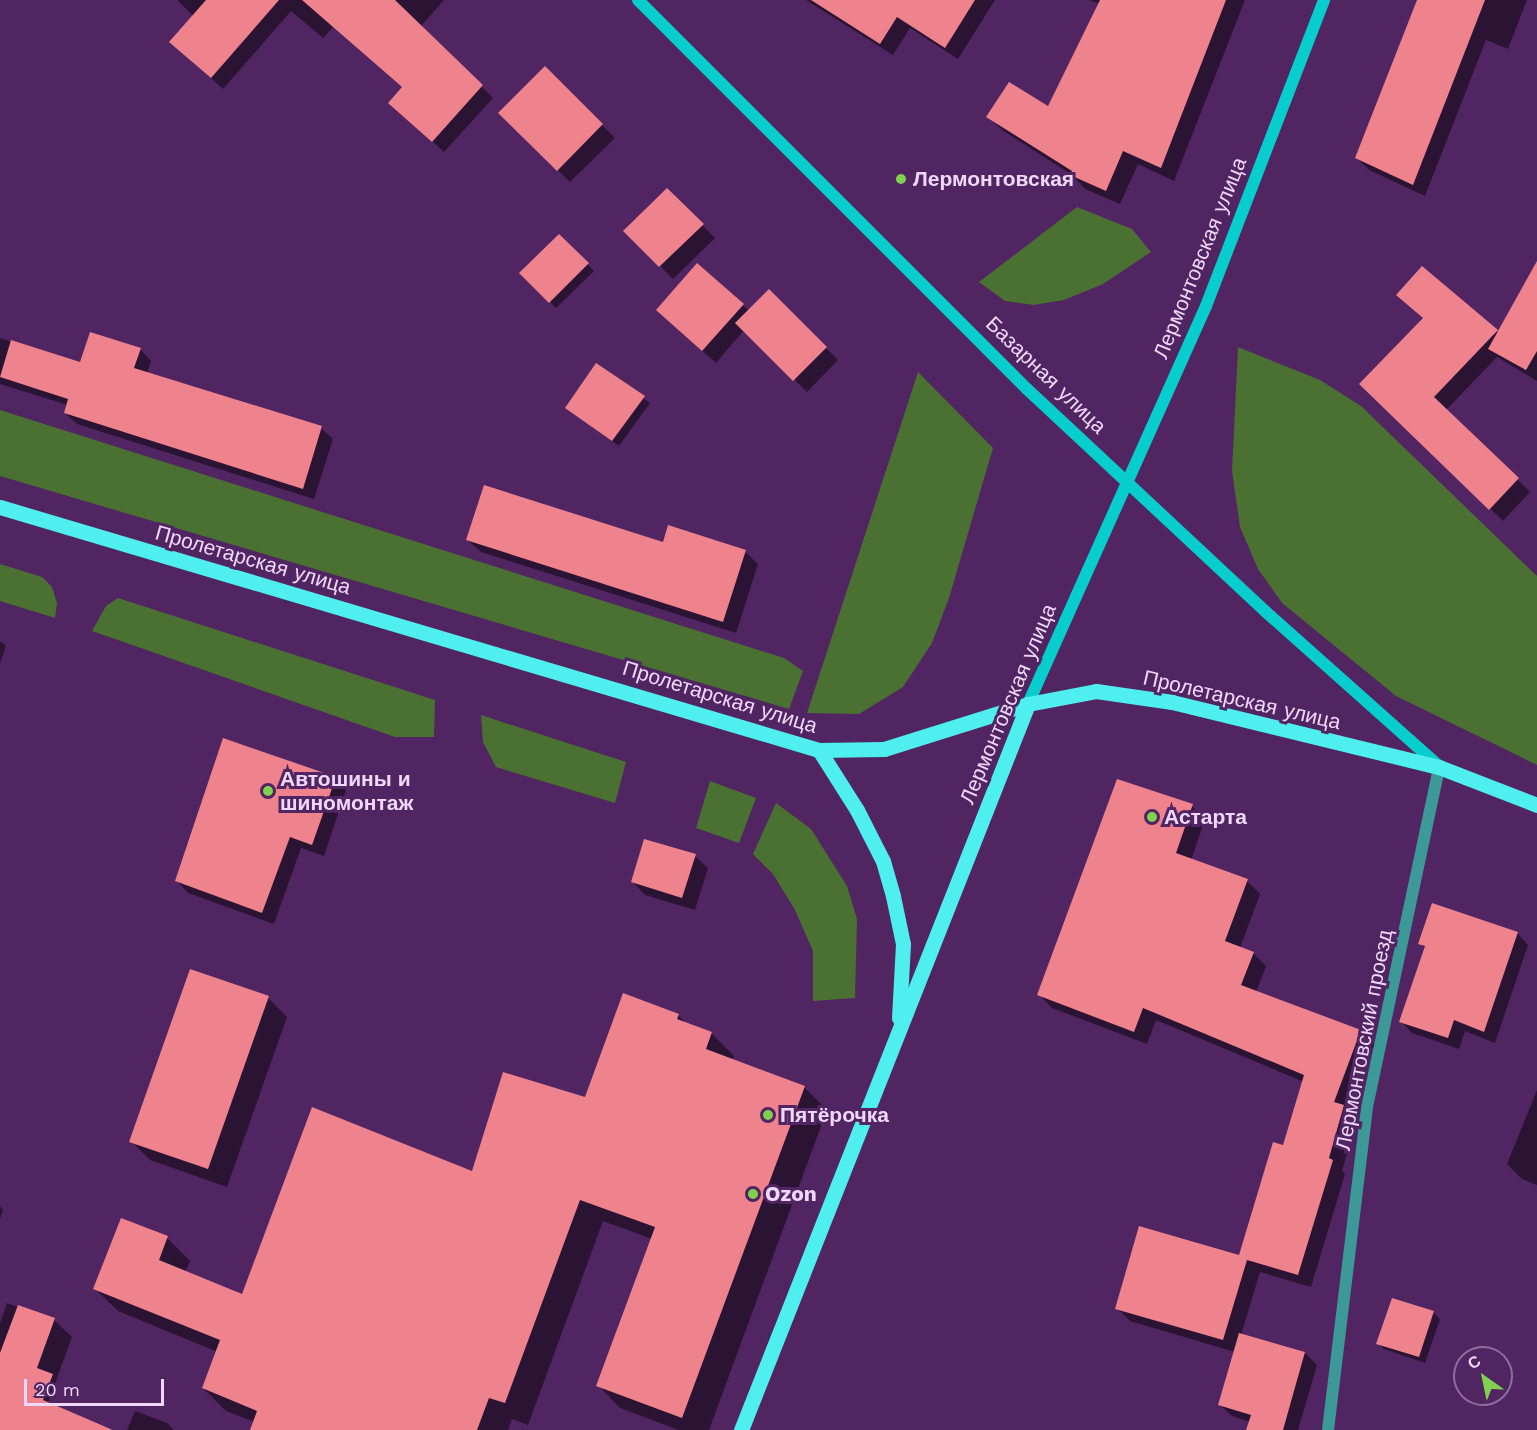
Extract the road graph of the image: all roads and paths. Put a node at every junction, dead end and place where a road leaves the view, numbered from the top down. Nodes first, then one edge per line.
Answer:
1 (638, 0) edge
2 (1324, 0) edge
3 (1128, 479) junction
4 (0, 507) edge
5 (1028, 704) junction
6 (819, 750) junction
7 (1439, 767) junction
8 (1537, 805) edge
9 (898, 1030) junction
10 (741, 1430) edge
11 (1328, 1430) edge

1 - 3 main road, Базарная улица
2 - 3 main road, Лермонтовская улица
3 - 5 main road, Лермонтовская улица
3 - 7 main road, Базарная улица
4 - 6 main road, Пролетарская улица
5 - 6 main road, Пролетарская улица
5 - 7 main road, Пролетарская улица
5 - 9 main road, Лермонтовская улица
6 - 9 main road
7 - 8 main road, Пролетарская улица
7 - 11 street, Лермонтовский проезд
9 - 10 main road, Лермонтовская улица

